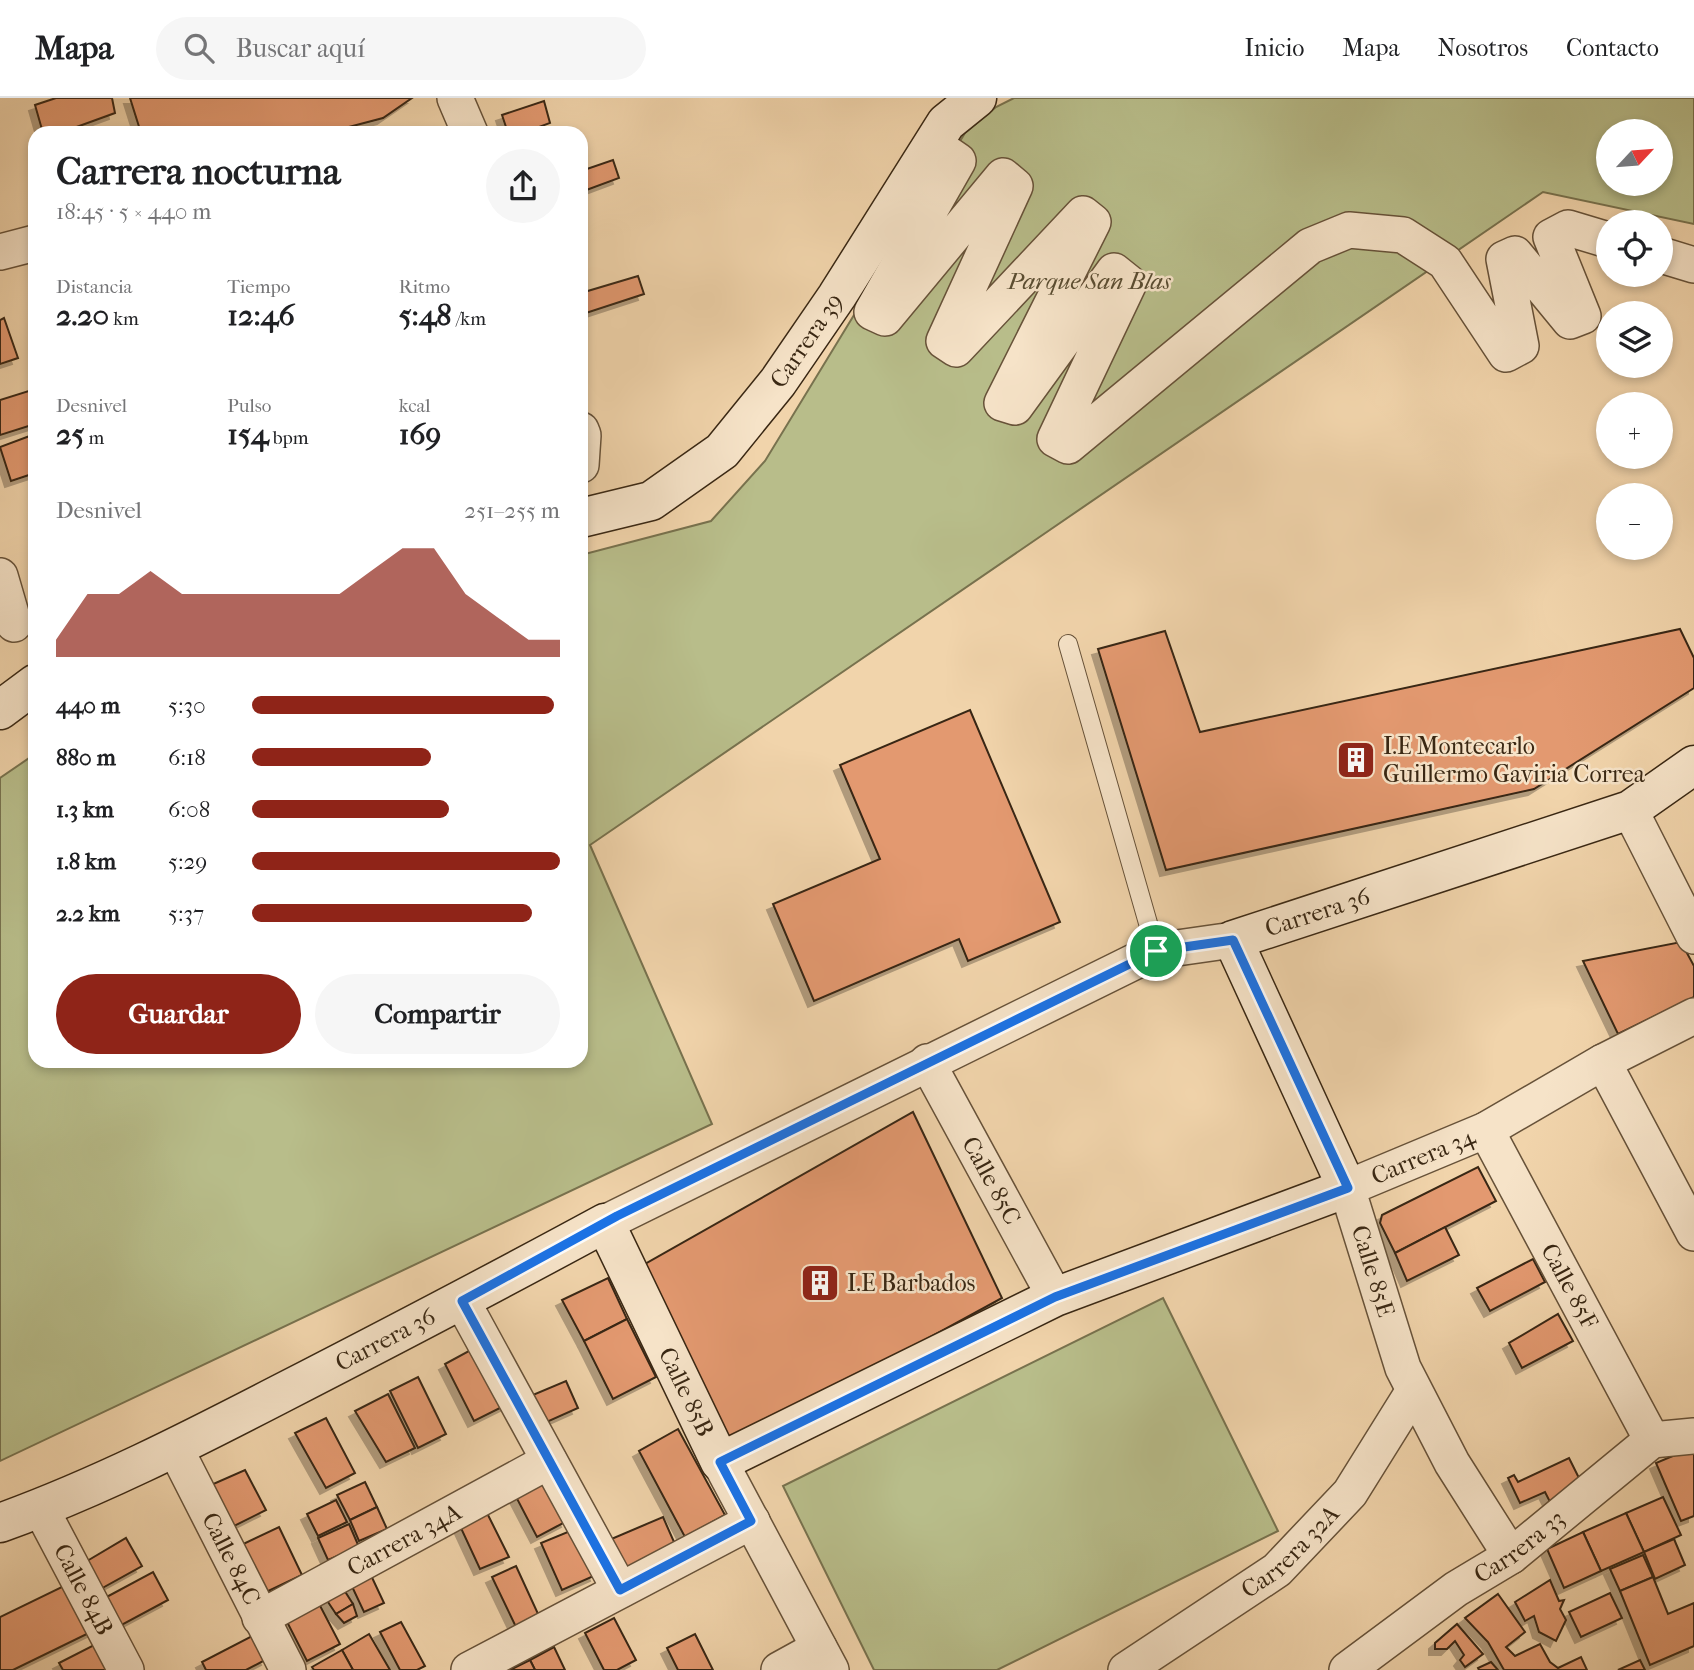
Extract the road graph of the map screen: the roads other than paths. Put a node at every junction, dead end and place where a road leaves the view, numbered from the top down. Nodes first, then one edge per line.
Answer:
1 (977, 98) edge
2 (1596, 236) edge
3 (28, 245) edge
4 (0, 252) edge
5 (1673, 259) edge
6 (1694, 265) edge
7 (837, 296) junction
8 (588, 517) edge
9 (0, 576) edge
10 (14, 624) dead end
11 (1068, 644) dead end
12 (28, 689) edge
13 (0, 710) edge
14 (1694, 765) edge
15 (1630, 810) junction
16 (1694, 936) edge
17 (1233, 940) junction
18 (1156, 951) junction
19 (1694, 1016) edge
20 (928, 1062) junction
21 (1602, 1062) junction
22 (1486, 1130) junction
23 (1348, 1188) junction
24 (605, 1223) junction
25 (1694, 1233) edge
26 (1055, 1297) junction
27 (462, 1301) junction
28 (1413, 1392) junction
29 (1694, 1436) edge
30 (1651, 1440) junction
31 (175, 1448) junction
32 (549, 1461) junction
33 (720, 1462) junction
34 (41, 1508) junction
35 (751, 1521) junction
36 (0, 1523) edge
37 (1511, 1556) junction
38 (620, 1590) junction
39 (260, 1618) junction
40 (825, 1659) edge
41 (126, 1670) edge
42 (288, 1670) edge
43 (469, 1670) edge
44 (779, 1670) edge
45 (1126, 1670) edge
46 (1347, 1670) edge

1 - 7 street, Carrera 39
2 - 7 street
3 - 4 street
5 - 6 street
7 - 8 street, Carrera 39
9 - 10 street
11 - 18 lane
12 - 13 street
14 - 15 street, Carrera 36
15 - 16 street
15 - 17 street, Carrera 36
17 - 18 street, Carrera 36
17 - 23 street, Calle 85E
18 - 20 street, Carrera 36
19 - 21 street, Carrera 34
20 - 24 street, Carrera 36
20 - 26 street, Calle 85C
21 - 22 street, Carrera 34
21 - 25 street
22 - 23 street, Carrera 34
22 - 30 street, Calle 85F
23 - 26 street, Carrera 34
23 - 28 street, Calle 85E
24 - 27 street, Carrera 36
24 - 33 street, Calle 85B
26 - 33 street, Carrera 34
27 - 31 street, Carrera 36
27 - 32 street
28 - 37 street, Calle 85E
28 - 45 street, Carrera 32A
29 - 30 street
30 - 37 street, Carrera 33
31 - 34 street, Carrera 36
31 - 39 street, Calle 84C
32 - 38 street
32 - 39 street, Carrera 34A
33 - 35 street, Calle 85B
34 - 36 street, Carrera 36
34 - 41 street, Calle 84B
35 - 38 street
35 - 40 street, Calle 85B
37 - 46 street, Carrera 33
38 - 43 street
39 - 42 street, Calle 84C
40 - 44 street

